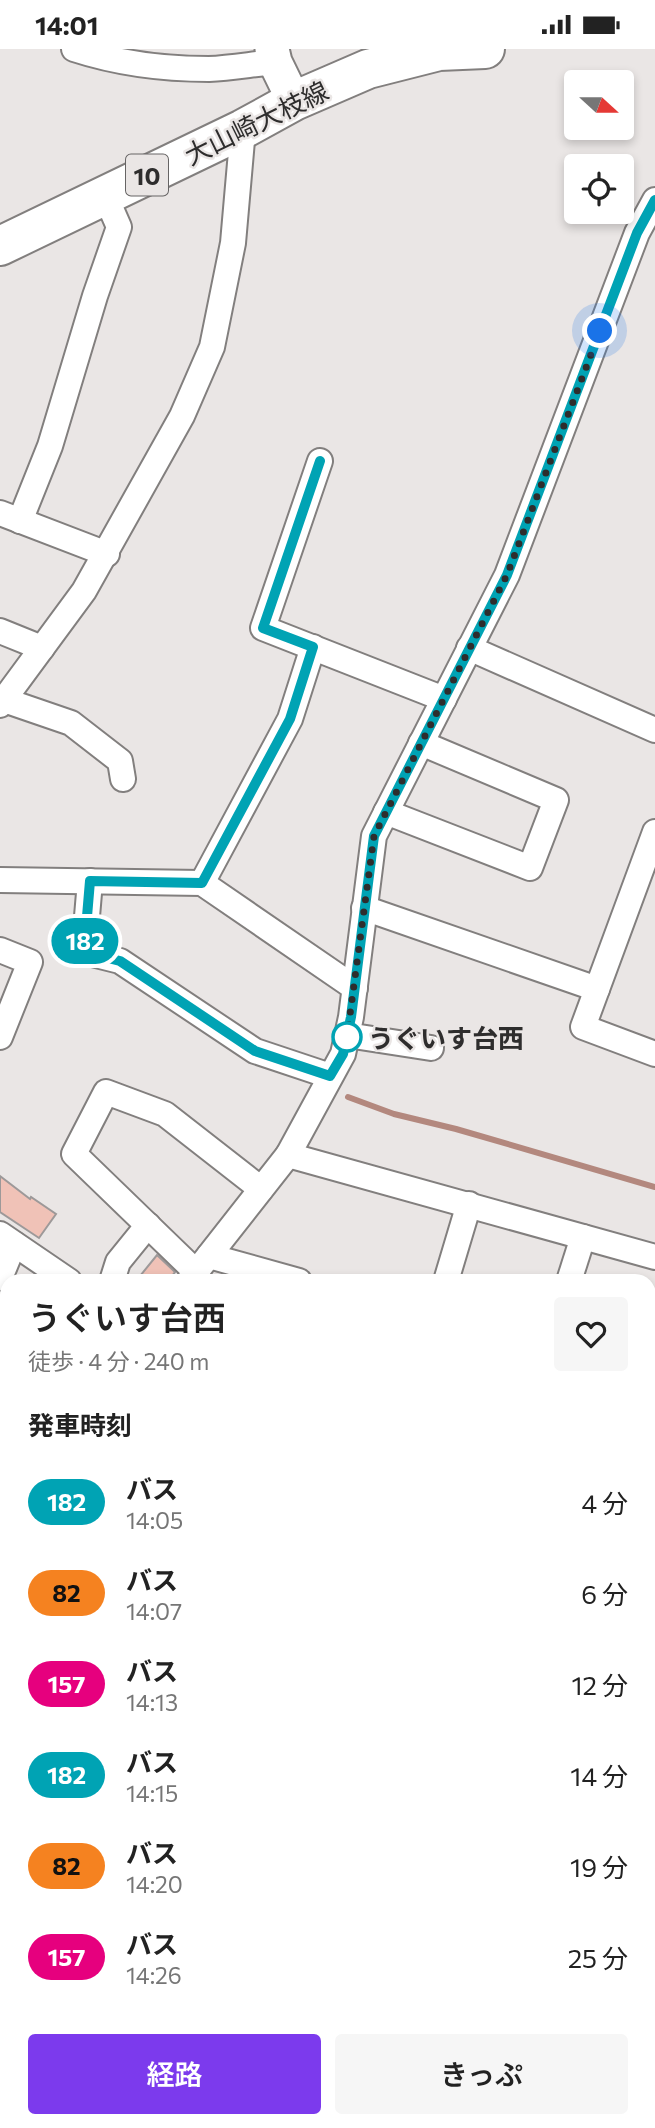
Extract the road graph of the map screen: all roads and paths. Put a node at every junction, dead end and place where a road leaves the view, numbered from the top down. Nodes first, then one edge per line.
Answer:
1 (74, 49) edge
2 (485, 49) edge
3 (273, 55) edge
4 (293, 101) junction
5 (243, 129) junction
6 (105, 195) junction
7 (655, 199) edge
8 (0, 246) edge
9 (320, 461) dead end
10 (10, 517) edge
11 (107, 554) junction
12 (0, 631) edge
13 (313, 647) junction
14 (42, 648) junction
15 (469, 648) junction
16 (444, 699) junction
17 (2, 702) edge
18 (655, 730) edge
19 (421, 743) junction
20 (123, 779) dead end
21 (386, 811) junction
22 (655, 832) edge
23 (0, 880) edge
24 (90, 881) junction
25 (202, 883) junction
26 (365, 908) junction
27 (0, 950) edge
28 (355, 988) junction
29 (597, 989) junction
30 (347, 1035) junction
31 (0, 1037) edge
32 (431, 1048) dead end
33 (655, 1054) edge
34 (330, 1076) junction
35 (288, 1155) junction
36 (261, 1189) junction
37 (469, 1204) junction
38 (148, 1225) junction
39 (583, 1237) junction
40 (7, 1239) edge
41 (655, 1257) edge
42 (198, 1270) edge
43 (1, 1274) edge
44 (59, 1274) edge
45 (114, 1274) edge
46 (235, 1274) edge
47 (448, 1274) edge
48 (571, 1274) edge

1 - 3 street
2 - 4 main road, 大山崎大枝線 / 10
3 - 4 street
4 - 5 main road, 大山崎大枝線 / 10
5 - 6 main road, 大山崎大枝線 / 10
5 - 11 street
6 - 8 main road, 大山崎大枝線 / 10
6 - 10 street
7 - 15 street
9 - 13 street
10 - 11 street
11 - 14 street
12 - 14 street
13 - 16 street
13 - 25 street
14 - 17 street
15 - 16 street
15 - 18 street
16 - 19 street
17 - 20 street
19 - 21 street
19 - 21 street
21 - 26 street
22 - 29 street
23 - 24 street
24 - 25 street
24 - 34 street
25 - 28 street
26 - 28 street
26 - 29 street
27 - 31 street
28 - 30 street
29 - 33 street
30 - 32 street
30 - 34 street
34 - 35 street
35 - 36 street
35 - 37 street
36 - 38 street
36 - 42 street
37 - 39 street
37 - 47 street
38 - 42 street
38 - 45 street
39 - 41 street
39 - 48 street
40 - 43 street
40 - 44 street
42 - 46 street

